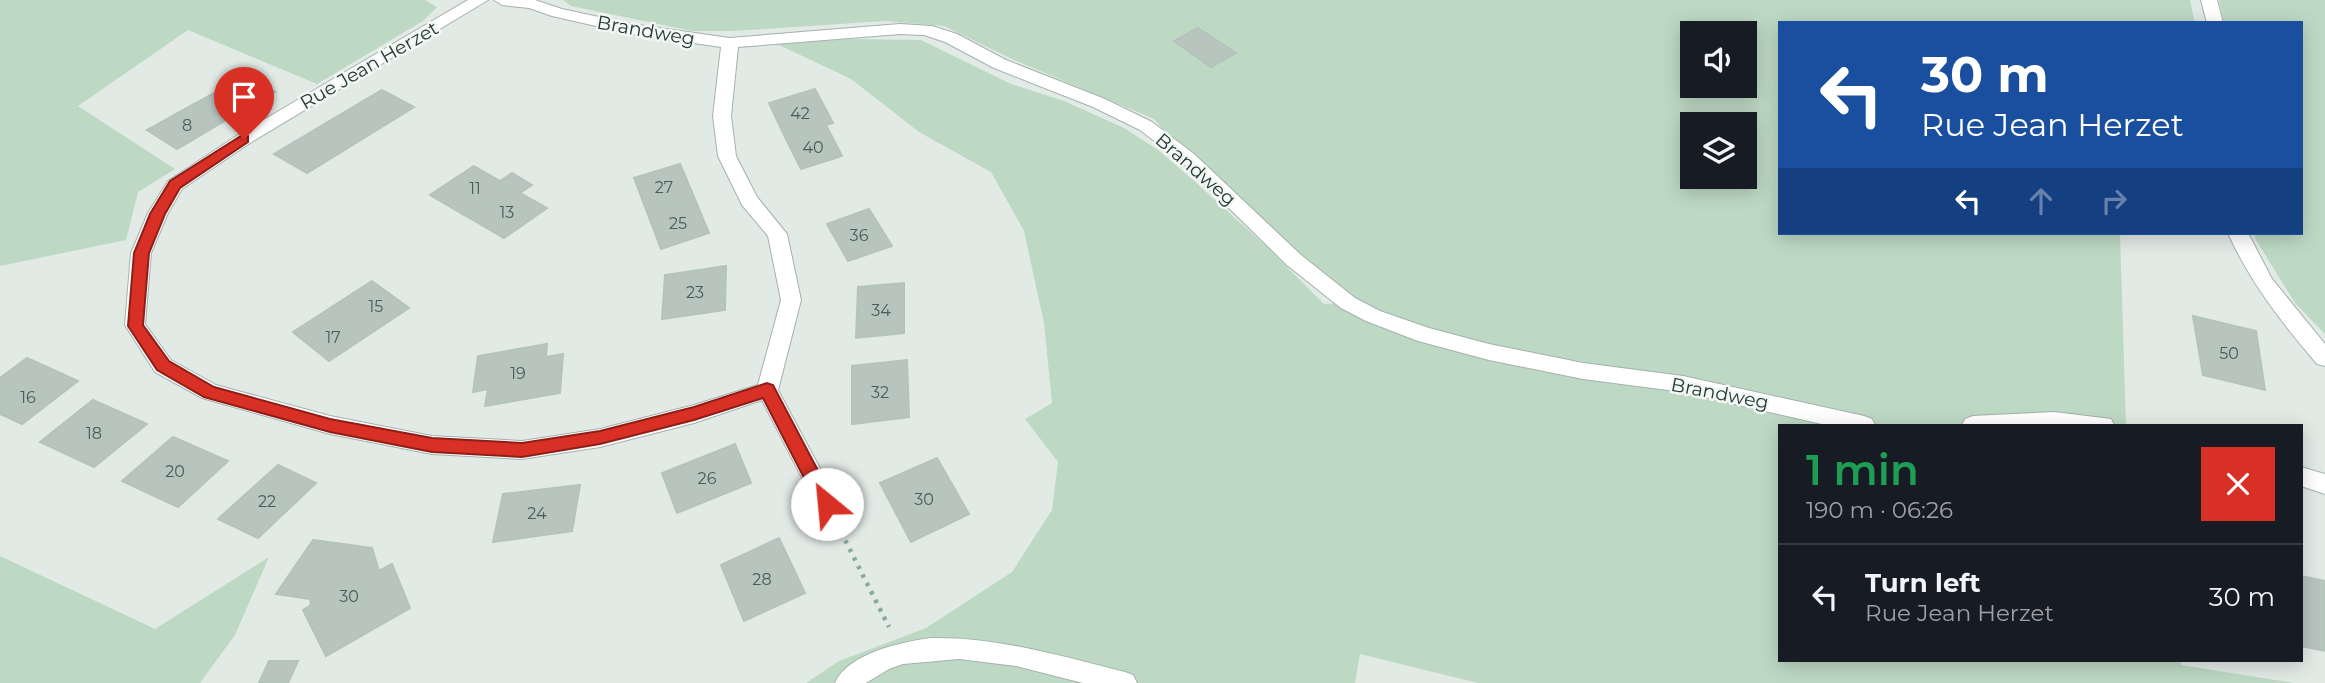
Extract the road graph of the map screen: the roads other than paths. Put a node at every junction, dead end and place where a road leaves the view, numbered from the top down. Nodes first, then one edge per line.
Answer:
1 (480, 0) edge
2 (502, 0) edge
3 (2209, 0) edge
4 (533, 2) edge
5 (2214, 21) edge
6 (730, 43) junction
7 (2239, 235) edge
8 (2325, 358) edge
9 (767, 390) junction
10 (1860, 424) edge
11 (1990, 424) edge
12 (2096, 424) edge
13 (2303, 477) edge
14 (2325, 484) edge
15 (827, 504) road end
16 (847, 683) edge
17 (1125, 683) edge

1 - 9 street, Rue Jean Herzet
2 - 4 street, Brandweg
3 - 5 street
4 - 6 street, Brandweg
6 - 9 street
6 - 10 street, Brandweg
7 - 8 street
9 - 15 street
11 - 12 street
13 - 14 street
16 - 17 lane

